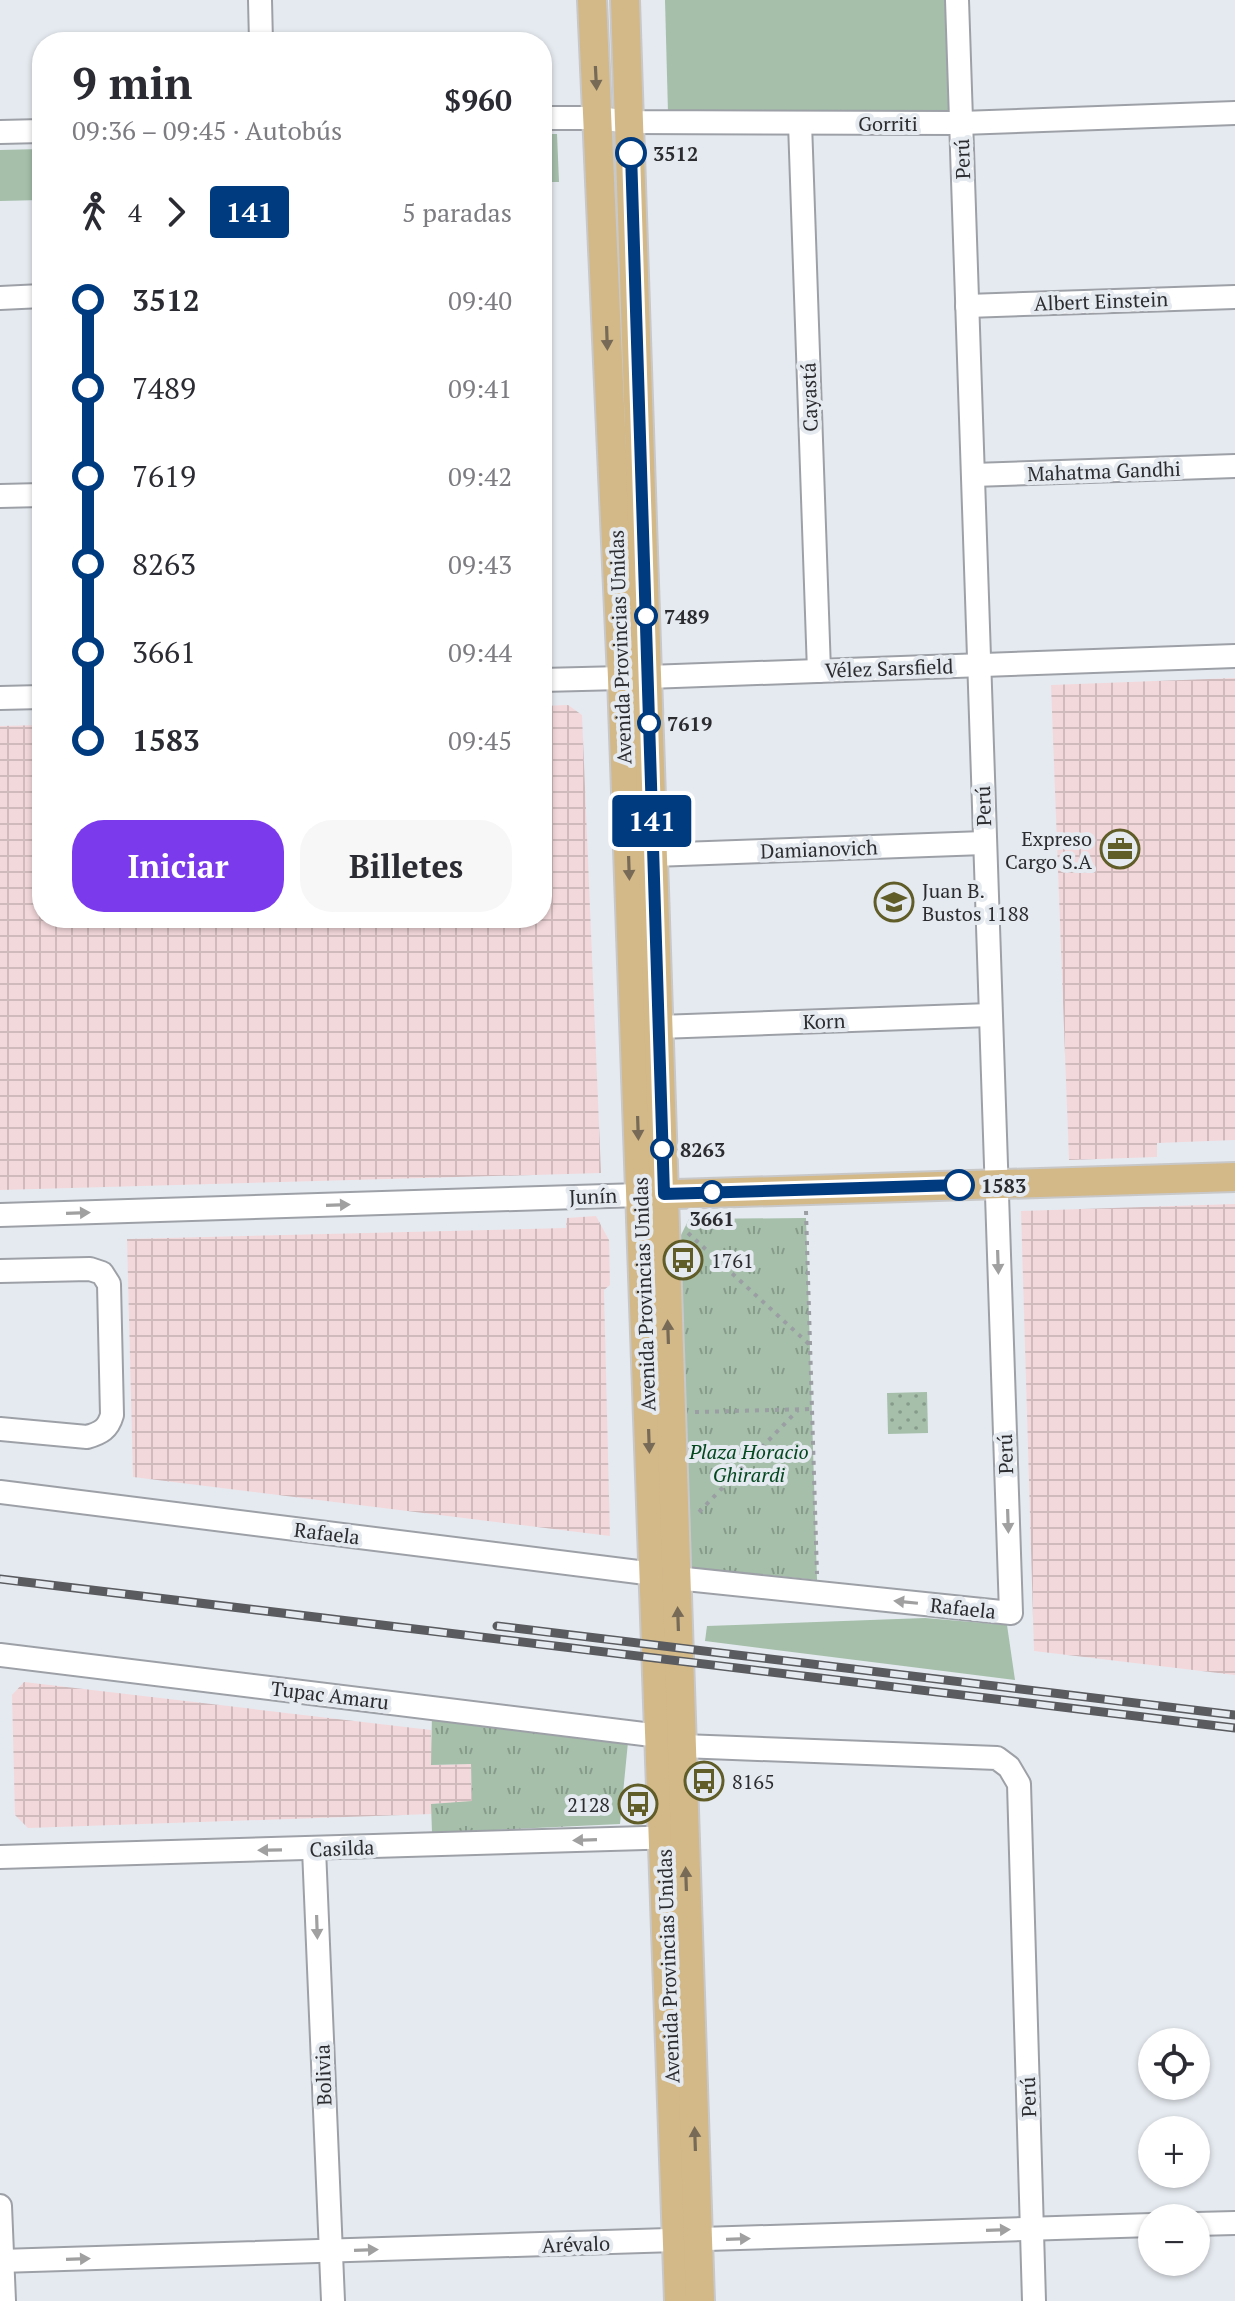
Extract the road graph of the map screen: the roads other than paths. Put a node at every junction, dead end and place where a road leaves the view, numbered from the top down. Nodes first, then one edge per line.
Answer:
1 (260, 0) edge
2 (592, 0) edge
3 (625, 0) edge
4 (957, 0) edge
5 (261, 32) edge
6 (1235, 113) edge
7 (552, 118) edge
8 (598, 118) junction
9 (630, 122) junction
10 (800, 123) junction
11 (961, 123) junction
12 (32, 131) edge
13 (0, 132) edge
14 (32, 296) edge
15 (1235, 297) edge
16 (0, 298) edge
17 (967, 306) junction
18 (1235, 466) edge
19 (973, 475) junction
20 (32, 495) edge
21 (0, 496) edge
22 (1235, 656) edge
23 (979, 665) junction
24 (819, 671) junction
25 (635, 678) junction
26 (552, 680) edge
27 (32, 697) edge
28 (0, 698) edge
29 (984, 843) junction
30 (653, 855) junction
31 (990, 1015) junction
32 (659, 1027) junction
33 (1235, 1177) edge
34 (996, 1184) junction
35 (656, 1200) junction
36 (0, 1215) edge
37 (0, 1271) edge
38 (0, 1429) edge
39 (0, 1492) edge
40 (665, 1576) junction
41 (1011, 1613) joint
42 (0, 1655) edge
43 (671, 1741) junction
44 (997, 1758) joint
45 (674, 1837) junction
46 (314, 1849) junction
47 (0, 1857) edge
48 (0, 2206) edge
49 (1235, 2223) edge
50 (1210, 2224) edge
51 (1138, 2225) edge
52 (1032, 2229) junction
53 (688, 2240) junction
54 (330, 2251) junction
55 (1, 2261) edge
56 (4, 2301) edge
57 (333, 2301) edge
58 (679, 2301) edge
59 (700, 2301) edge
60 (1034, 2301) edge

1 - 5 street
2 -> 8 main road, Avenida Provincias Unidas
3 - 9 main road, Avenida Provincias Unidas
4 - 11 street, Perú
6 - 11 street, Gorriti
7 - 8 street, Gorriti
8 - 9 street, Gorriti
8 -> 25 main road, Avenida Provincias Unidas
9 - 10 street, Gorriti
9 - 25 main road, Avenida Provincias Unidas
10 - 11 street, Gorriti
10 - 24 street, Cayastá
11 - 17 street, Perú
12 - 13 street
14 - 16 street
15 - 17 street, Albert Einstein
17 - 19 street, Perú
18 - 19 street, Mahatma Gandhi
19 - 23 street, Perú
20 - 21 street
22 - 23 street, Vélez Sarsfield
23 - 24 street, Vélez Sarsfield
23 - 29 street, Perú
24 - 25 street, Vélez Sarsfield
25 - 26 street, Vélez Sarsfield
25 - 30 main road, Avenida Provincias Unidas
25 -> 35 main road, Avenida Provincias Unidas
27 - 28 street
29 - 30 street, Damianovich
29 - 31 street, Perú
30 - 32 main road, Avenida Provincias Unidas
31 - 32 street, Korn
31 - 34 street, Perú
32 - 35 main road, Avenida Provincias Unidas
33 - 34 main road, Junín
34 - 35 main road, Junín
34 -> 41 street, Perú
36 -> 35 street, Junín
35 -> 40 main road, Avenida Provincias Unidas
40 -> 35 main road, Avenida Provincias Unidas
37 - 38 street
39 - 40 street, Rafaela
41 -> 40 street, Rafaela
40 - 43 main road, Avenida Provincias Unidas
42 - 43 street, Tupac Amaru
43 - 44 street, Tupac Amaru
43 - 45 main road, Avenida Provincias Unidas
44 - 52 street, Perú
45 -> 46 street, Casilda
45 - 53 main road, Avenida Provincias Unidas
46 -> 47 street, Casilda
46 -> 54 street, Bolivia
48 - 55 street
49 - 50 street
51 - 52 street, Arévalo
53 -> 52 street, Arévalo
52 - 60 street, Perú
54 -> 53 street, Arévalo
53 - 58 main road, Avenida Provincias Unidas
53 - 59 main road, Avenida Provincias Unidas
55 -> 54 street, Arévalo
54 - 57 street, Bolivia
55 - 56 street

